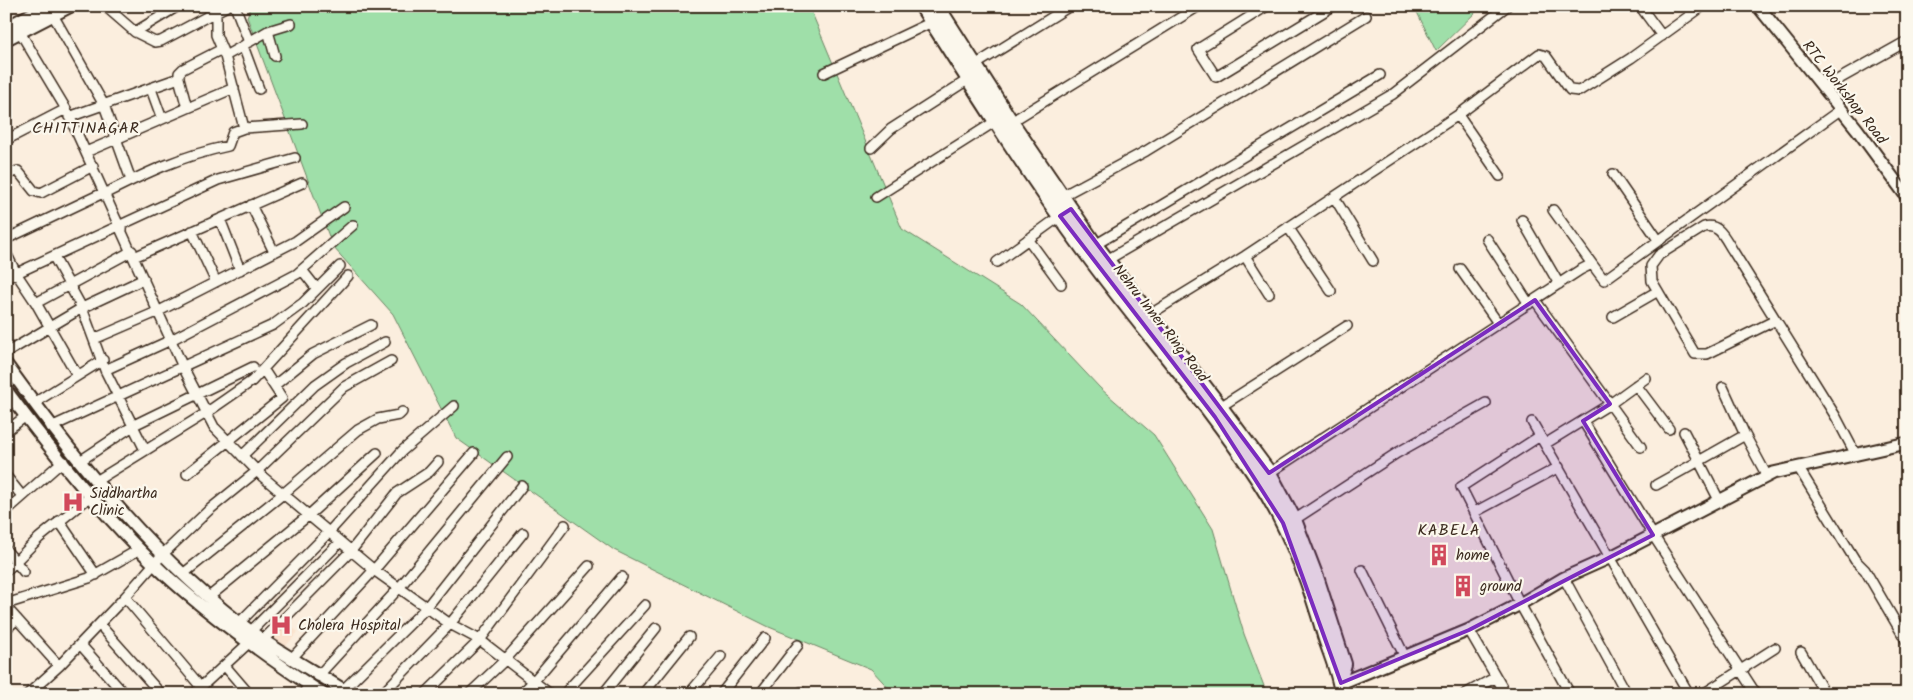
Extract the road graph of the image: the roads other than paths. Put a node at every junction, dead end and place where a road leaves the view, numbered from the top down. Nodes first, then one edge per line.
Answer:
1 (70, 6) edge
2 (105, 6) edge
3 (178, 6) edge
4 (227, 6) edge
5 (235, 6) edge
6 (922, 6) edge
7 (937, 6) edge
8 (1070, 6) edge
9 (1199, 6) edge
10 (1333, 6) edge
11 (1507, 6) edge
12 (1640, 6) edge
13 (1758, 6) edge
14 (1260, 8) edge
15 (1698, 8) edge
16 (46, 9) edge
17 (216, 11) junction
18 (1366, 16) dead end
19 (932, 22) junction
20 (291, 24) dead end
21 (6, 28) edge
22 (268, 31) junction
23 (20, 32) junction
24 (135, 32) junction
25 (1662, 36) junction
26 (6, 40) edge
27 (1907, 41) edge
28 (246, 44) junction
29 (224, 52) junction
30 (275, 56) dead end
31 (975, 65) junction
32 (824, 73) dead end
33 (1380, 76) dead end
34 (179, 78) junction
35 (969, 79) junction
36 (151, 88) junction
37 (234, 88) junction
38 (1823, 88) junction
39 (259, 89) dead end
40 (104, 105) junction
41 (187, 108) junction
42 (1840, 110) junction
43 (67, 113) junction
44 (1458, 115) junction
45 (162, 119) junction
46 (996, 120) junction
47 (1011, 122) junction
48 (302, 124) dead end
49 (244, 128) junction
50 (7, 137) edge
51 (116, 139) junction
52 (871, 148) dead end
53 (86, 152) junction
54 (294, 158) dead end
55 (93, 166) junction
56 (6, 174) edge
57 (1613, 174) dead end
58 (1500, 176) dead end
59 (131, 180) junction
60 (302, 183) dead end
61 (105, 192) junction
62 (1062, 196) junction
63 (876, 197) dead end
64 (1334, 197) junction
65 (1907, 197) edge
66 (251, 205) junction
67 (344, 207) dead end
68 (1553, 210) dead end
69 (1065, 212) junction
70 (220, 219) junction
71 (1522, 220) dead end
72 (120, 225) junction
73 (353, 226) dead end
74 (1288, 227) junction
75 (192, 231) junction
76 (6, 239) edge
77 (1028, 239) junction
78 (1487, 239) dead end
79 (1659, 241) junction
80 (1095, 245) junction
81 (274, 252) junction
82 (6, 253) edge
83 (133, 254) junction
84 (1245, 256) junction
85 (54, 257) junction
86 (1107, 260) junction
87 (1373, 261) dead end
88 (996, 262) dead end
89 (1592, 264) junction
90 (340, 266) dead end
91 (1460, 269) dead end
92 (240, 270) junction
93 (302, 270) junction
94 (16, 273) junction
95 (348, 276) dead end
96 (6, 278) edge
97 (144, 279) junction
98 (216, 282) junction
99 (68, 284) junction
100 (1061, 284) dead end
101 (1559, 284) junction
102 (317, 289) junction
103 (1331, 290) dead end
104 (1658, 291) junction
105 (1269, 294) dead end
106 (1532, 302) junction
107 (36, 303) junction
108 (82, 308) junction
109 (159, 311) junction
110 (1149, 315) junction
111 (1613, 317) dead end
112 (1776, 320) junction
113 (1498, 323) junction
114 (371, 325) dead end
115 (1346, 326) dead end
116 (50, 327) junction
117 (94, 339) junction
118 (171, 340) junction
119 (385, 342) dead end
120 (6, 353) edge
121 (103, 360) junction
122 (391, 361) dead end
123 (6, 364) edge
124 (183, 367) junction
125 (252, 367) dead end
126 (264, 369) junction
127 (105, 370) junction
128 (77, 376) junction
129 (1646, 378) dead end
130 (275, 385) junction
131 (1636, 385) junction
132 (1724, 387) dead end
133 (6, 390) edge
134 (195, 393) junction
135 (119, 396) junction
136 (34, 403) junction
137 (1486, 403) dead end
138 (1610, 404) junction
139 (454, 406) dead end
140 (1220, 407) junction
141 (402, 412) dead end
142 (206, 413) junction
143 (26, 416) junction
144 (1583, 421) junction
145 (1532, 422) dead end
146 (134, 426) junction
147 (52, 427) junction
148 (1669, 429) dead end
149 (6, 430) edge
150 (1684, 432) dead end
151 (1745, 435) junction
152 (1540, 436) junction
153 (227, 440) junction
154 (1907, 443) edge
155 (1545, 444) junction
156 (1642, 447) dead end
157 (146, 450) junction
158 (377, 453) dead end
159 (474, 453) dead end
160 (1856, 455) junction
161 (242, 456) junction
162 (507, 457) dead end
163 (80, 461) junction
164 (1699, 461) junction
165 (63, 462) junction
166 (438, 462) dead end
167 (1559, 467) junction
168 (1798, 467) junction
169 (257, 471) junction
170 (1269, 473) junction
171 (187, 474) dead end
172 (6, 476) edge
173 (1767, 476) junction
174 (96, 481) junction
175 (1656, 485) dead end
176 (522, 486) dead end
177 (283, 494) junction
178 (92, 495) junction
179 (22, 496) junction
180 (1720, 502) junction
181 (6, 511) edge
182 (1475, 512) junction
183 (309, 516) junction
184 (1294, 520) junction
185 (59, 521) junction
186 (564, 525) dead end
187 (329, 532) junction
188 (524, 533) dead end
189 (1652, 535) junction
190 (340, 542) junction
191 (140, 549) junction
192 (6, 550) edge
193 (351, 551) junction
194 (1611, 557) junction
195 (158, 560) junction
196 (16, 561) junction
197 (589, 566) dead end
198 (374, 570) junction
199 (1362, 570) dead end
200 (6, 571) edge
201 (24, 572) dead end
202 (183, 574) junction
203 (96, 575) junction
204 (622, 578) dead end
205 (1564, 578) junction
206 (399, 588) junction
207 (125, 597) junction
208 (209, 598) junction
209 (645, 604) dead end
210 (1520, 604) junction
211 (6, 606) edge
212 (426, 608) junction
213 (17, 619) junction
214 (240, 622) junction
215 (99, 624) junction
216 (450, 624) junction
217 (656, 628) dead end
218 (6, 629) edge
219 (1469, 630) junction
220 (255, 637) junction
221 (689, 637) dead end
222 (764, 638) dead end
223 (480, 640) junction
224 (1907, 642) edge
225 (80, 644) junction
226 (798, 644) dead end
227 (1775, 648) dead end
228 (1801, 652) dead end
229 (721, 656) dead end
230 (1405, 657) junction
231 (292, 658) junction
232 (505, 660) junction
233 (59, 666) junction
234 (225, 666) junction
235 (1741, 670) junction
236 (318, 676) junction
237 (1496, 677) junction
238 (533, 682) junction
239 (1341, 685) edge
240 (306, 689) edge
241 (121, 690) edge
242 (198, 691) edge
243 (347, 692) edge
244 (28, 694) edge
245 (111, 694) edge
246 (161, 694) edge
247 (249, 694) edge
248 (323, 694) edge
249 (382, 694) edge
250 (425, 694) edge
251 (469, 694) edge
252 (521, 694) edge
253 (550, 694) edge
254 (564, 694) edge
255 (604, 694) edge
256 (644, 694) edge
257 (689, 694) edge
258 (721, 694) edge
259 (760, 694) edge
260 (1465, 694) edge
261 (1506, 694) edge
262 (1570, 694) edge
263 (1627, 694) edge
264 (1688, 694) edge
265 (1703, 694) edge
266 (1756, 694) edge
267 (1825, 694) edge

1 - 16 main road
2 - 24 street
3 - 24 street
4 - 17 street
5 - 28 street
6 - 19 main road, Nehru Inner Ring Road
7 - 31 main road, Nehru Inner Ring Road
8 - 31 street
9 - 47 street
10 - 14 street
11 - 86 street
12 - 25 street
13 - 38 street, RTC Workshop Road
15 - 25 street
16 - 21 main road
16 - 23 main road
16 - 40 street
17 - 24 street
17 - 29 street
18 - 62 street
19 - 32 street
19 - 35 main road, Nehru Inner Ring Road
20 - 22 street
22 - 28 street
22 - 30 street
23 - 26 main road
23 - 43 street
25 - 44 street
27 - 38 street
28 - 29 street
28 - 39 street
29 - 34 street
29 - 37 street
31 - 47 main road, Nehru Inner Ring Road
33 - 80 street
34 - 36 street
34 - 41 street
35 - 46 main road, Nehru Inner Ring Road
35 - 52 street
36 - 40 street
36 - 45 street
37 - 41 street
37 - 49 street
38 - 42 street, RTC Workshop Road
40 - 43 street
40 - 51 street
41 - 45 street
42 - 65 street, RTC Workshop Road
42 - 79 street
43 - 50 street
43 - 53 street
44 - 58 street
44 - 64 street
45 - 51 street
46 - 63 street
46 - 69 main road, Nehru Inner Ring Road
47 - 62 main road, Nehru Inner Ring Road
48 - 49 street
49 - 59 street
51 - 53 street
51 - 59 street
53 - 55 street
54 - 72 street
55 - 56 street
55 - 61 street
57 - 79 street
59 - 61 street
60 - 66 street
61 - 72 street
61 - 76 street
62 - 69 main road, Nehru Inner Ring Road
64 - 74 street
64 - 87 street
66 - 70 street
66 - 81 street
67 - 81 street
68 - 89 street
69 - 77 street
69 - 80 main road, Nehru Inner Ring Road
69 - 239 main road, Nehru Inner Ring Road
70 - 75 street
70 - 92 street
71 - 101 street
72 - 83 street
72 - 85 street
73 - 93 street
74 - 84 street
74 - 103 street
75 - 83 street
75 - 98 street
77 - 88 street
77 - 100 street
78 - 106 street
79 - 89 street
80 - 86 main road, Nehru Inner Ring Road
81 - 92 street
82 - 94 street
83 - 97 street
83 - 99 street
84 - 105 street
84 - 110 street
85 - 94 street
85 - 99 street
86 - 110 main road, Nehru Inner Ring Road
89 - 101 street
90 - 102 street
91 - 113 street
92 - 98 street
93 - 102 street
93 - 118 street
94 - 96 street
94 - 107 street
95 - 126 street
97 - 108 street
97 - 109 street
98 - 109 street
99 - 107 street
99 - 108 street
101 - 106 street
102 - 124 street
104 - 111 street
104 - 112 street
104 - 112 street
106 - 113 street
106 - 138 street
107 - 116 street
108 - 116 street
108 - 117 street
109 - 117 street
109 - 118 street
110 - 140 main road, Nehru Inner Ring Road
112 - 160 street
113 - 170 street
114 - 130 street
115 - 140 street
116 - 120 street
116 - 128 street
117 - 121 street
118 - 124 street
118 - 127 street
119 - 161 street
121 - 127 street
121 - 128 street
122 - 169 street
123 - 136 street
124 - 134 street
124 - 135 street
125 - 134 street
126 - 130 street
126 - 142 street
127 - 135 street
128 - 136 street
129 - 131 street
130 - 153 street
131 - 138 street
131 - 148 street
132 - 151 street
133 - 143 street
134 - 142 street
134 - 146 street
135 - 146 street
135 - 147 street
136 - 147 street
137 - 184 street
138 - 144 street
138 - 156 street
139 - 187 street
140 - 170 main road, Nehru Inner Ring Road
141 - 177 street
142 - 153 street
142 - 157 street
143 - 149 street
143 - 165 street
144 - 155 street
144 - 189 street
145 - 152 street
146 - 157 street
146 - 163 street
147 - 163 street
150 - 164 street
151 - 164 street
151 - 173 street
152 - 155 street
152 - 182 street
153 - 161 street
153 - 171 street
154 - 160 street
155 - 167 street
157 - 174 street
158 - 183 street
159 - 198 street
160 - 168 street
161 - 169 street
162 - 206 street
163 - 174 street
164 - 175 street
164 - 180 street
165 - 178 street
165 - 179 street
166 - 193 street
167 - 182 street
167 - 194 street
168 - 173 street
168 - 224 street
169 - 177 street
169 - 195 street
170 - 184 main road, Nehru Inner Ring Road
172 - 179 street
173 - 180 street
174 - 195 street
176 - 212 street
177 - 183 street
177 - 202 street
178 - 185 street
178 - 191 street
179 - 181 street
180 - 189 street
182 - 210 street
183 - 187 street
183 - 208 street
184 - 239 main road, Nehru Inner Ring Road
185 - 196 street
185 - 203 street
186 - 223 street
187 - 190 street
187 - 214 street
188 - 216 street
189 - 194 street
189 - 235 street
190 - 193 street
190 - 220 street
191 - 195 street
191 - 203 street
192 - 196 street
193 - 198 street
193 - 220 street
194 - 205 street
194 - 264 street
195 - 202 street
195 - 207 street
195 - 220 street
196 - 200 street
196 - 201 street
197 - 232 street
198 - 206 street
198 - 231 street
199 - 230 street
202 - 208 street
203 - 211 street
204 - 238 street
205 - 210 street
205 - 263 street
206 - 212 street
206 - 236 street
207 - 215 street
207 - 242 street
208 - 214 street
209 - 254 street
210 - 219 street
210 - 262 street
211 - 213 street
212 - 216 street
212 - 243 street
213 - 218 street
213 - 233 street
214 - 220 street
215 - 225 street
215 - 246 street
216 - 223 street
216 - 249 street
217 - 255 street
219 - 230 street
219 - 237 street
220 - 231 street
220 - 234 street
220 - 240 street
221 - 256 street
222 - 258 street
223 - 232 street
223 - 250 street
225 - 233 street
225 - 241 street
226 - 259 street
227 - 235 street
228 - 267 street
229 - 257 street
230 - 239 street
231 - 236 street
232 - 238 street
232 - 251 street
233 - 244 street
234 - 242 street
234 - 247 street
235 - 265 street
235 - 266 street
236 - 243 street
237 - 260 street
237 - 261 street
238 - 252 street
238 - 253 street
240 - 248 street
241 - 245 street

